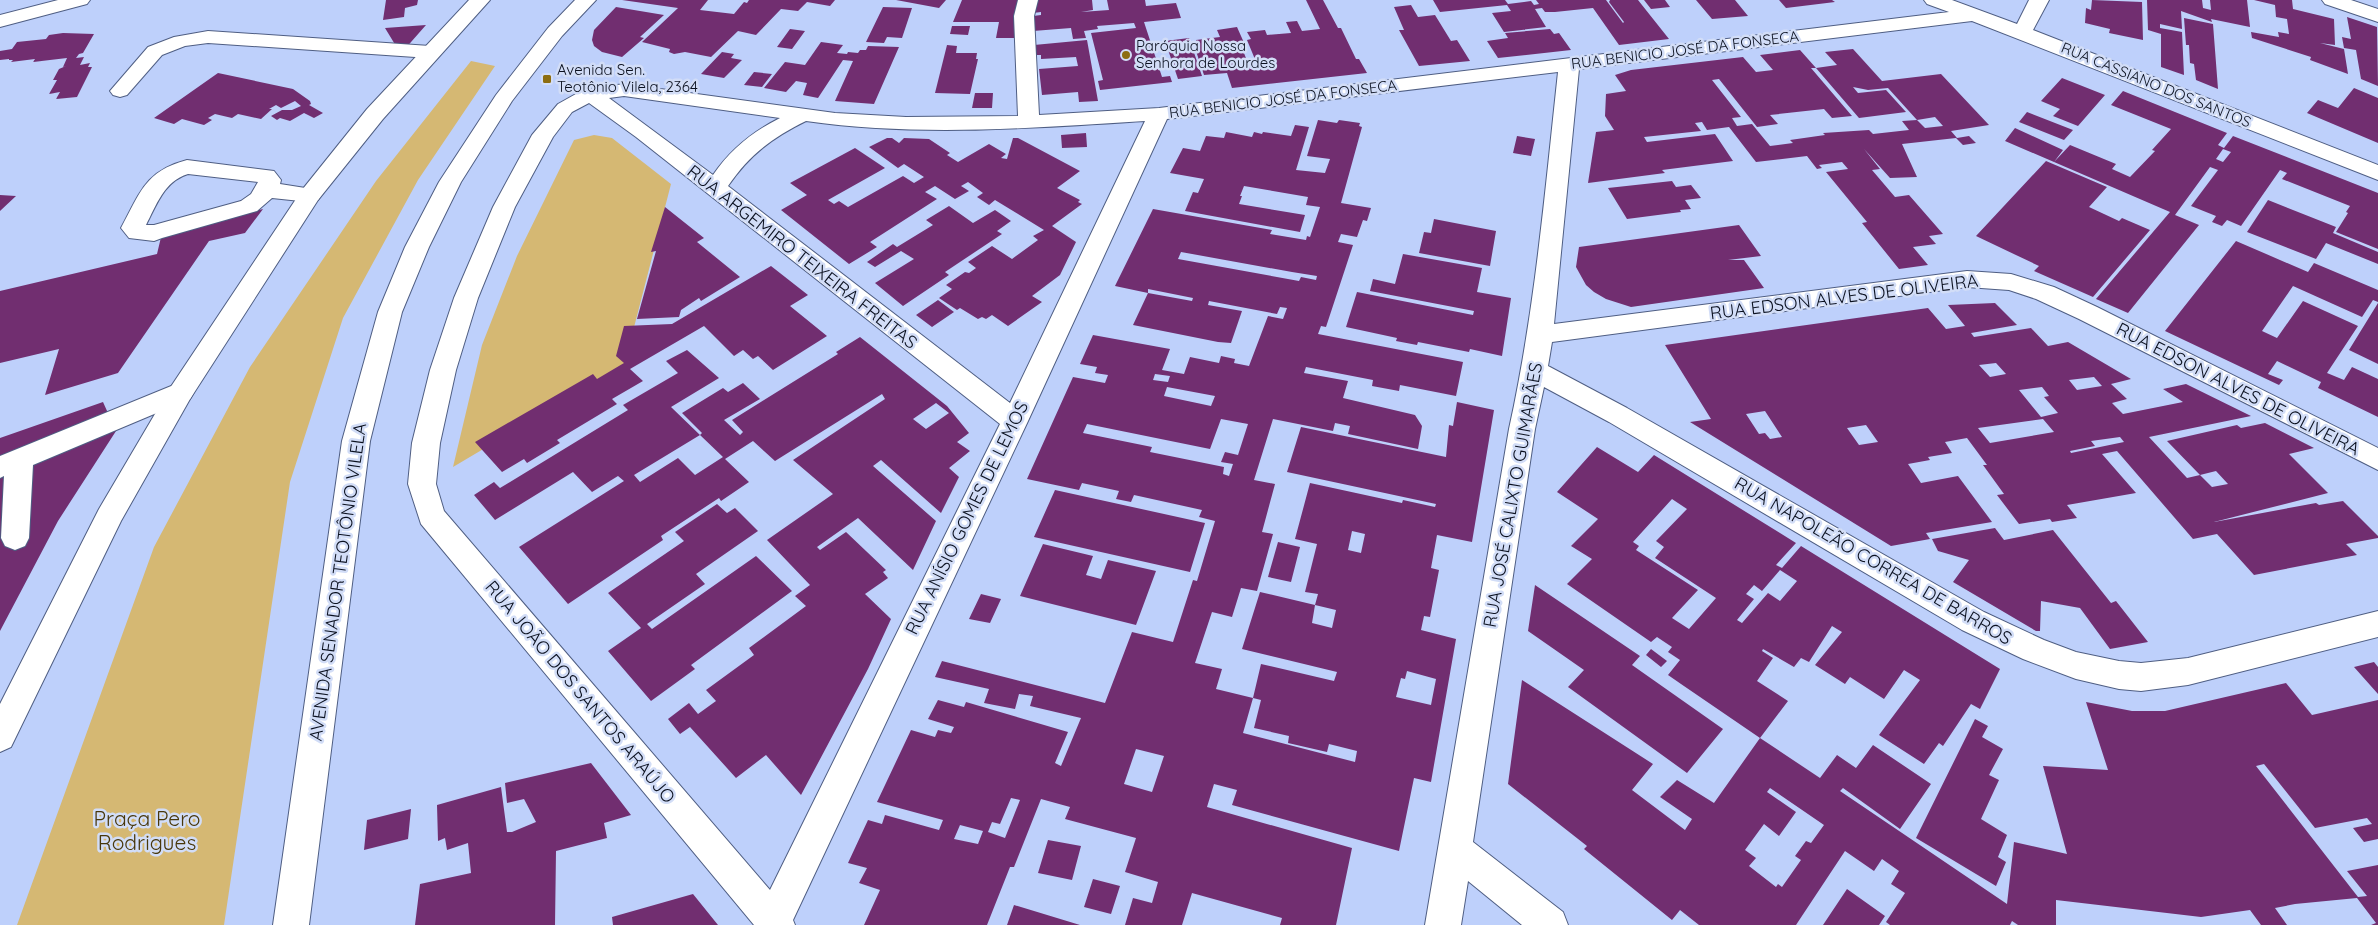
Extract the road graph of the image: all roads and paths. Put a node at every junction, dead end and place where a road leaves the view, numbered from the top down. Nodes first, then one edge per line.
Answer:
1 (80, 0) edge
2 (480, 0) edge
3 (586, 0) edge
4 (1028, 0) edge
5 (1934, 0) edge
6 (2039, 0) edge
7 (2332, 0) edge
8 (1974, 15) junction
9 (2378, 16) edge
10 (0, 21) edge
11 (2022, 32) junction
12 (430, 52) junction
13 (1569, 64) junction
14 (120, 92) dead end
15 (590, 94) junction
16 (1159, 114) junction
17 (803, 115) junction
18 (1029, 122) junction
19 (2378, 173) edge
20 (714, 189) junction
21 (267, 190) junction
22 (310, 195) junction
23 (1540, 335) junction
24 (1535, 370) junction
25 (181, 392) junction
26 (1014, 421) junction
27 (2378, 460) edge
28 (10, 463) edge
29 (15, 538) dead end
30 (2378, 624) edge
31 (0, 737) edge
32 (1455, 849) junction
33 (775, 923) edge
34 (291, 925) edge
35 (1442, 925) edge
36 (1550, 925) edge

1 - 10 street
2 - 12 street
3 - 34 street, AVENIDA SENADOR TEOTÔNIO VILELA
4 - 18 street
5 - 8 street, RUA CASSIANO DOS SANTOS
6 - 11 street
7 - 9 street
8 - 11 street, RUA CASSIANO DOS SANTOS
8 - 13 street, RUA BENICIO JOSÉ DA FONSECA
11 - 19 street, RUA CASSIANO DOS SANTOS
12 - 14 street
12 - 22 street
13 - 16 street, RUA BENICIO JOSÉ DA FONSECA
13 - 23 street, RUA JOSÉ CALIXTO GUIMARÃES
15 - 17 street, RUA BENICIO JOSÉ DA FONSECA
15 - 20 street, RUA ARGEMIRO TEIXEIRA FREITAS
15 - 33 street, RUA JOÃO DOS SANTOS ARAÚJO
16 - 18 street, RUA BENICIO JOSÉ DA FONSECA
16 - 26 street, RUA ANÍSIO GOMES DE LEMOS
17 - 18 street, RUA BENICIO JOSÉ DA FONSECA
17 - 20 street
20 - 26 street, RUA ARGEMIRO TEIXEIRA FREITAS
21 - 21 street
21 - 22 street
22 - 25 street
23 - 24 street, RUA JOSÉ CALIXTO GUIMARÃES
23 - 27 street, RUA EDSON ALVES DE OLIVEIRA
24 - 30 street, RUA NAPOLEÃO CORREA DE BARROS
24 - 32 street, RUA JOSÉ CALIXTO GUIMARÃES
25 - 28 street
25 - 31 street
26 - 33 street, RUA ANÍSIO GOMES DE LEMOS
28 - 29 street
32 - 35 street, RUA JOSÉ CALIXTO GUIMARÃES
32 - 36 street

